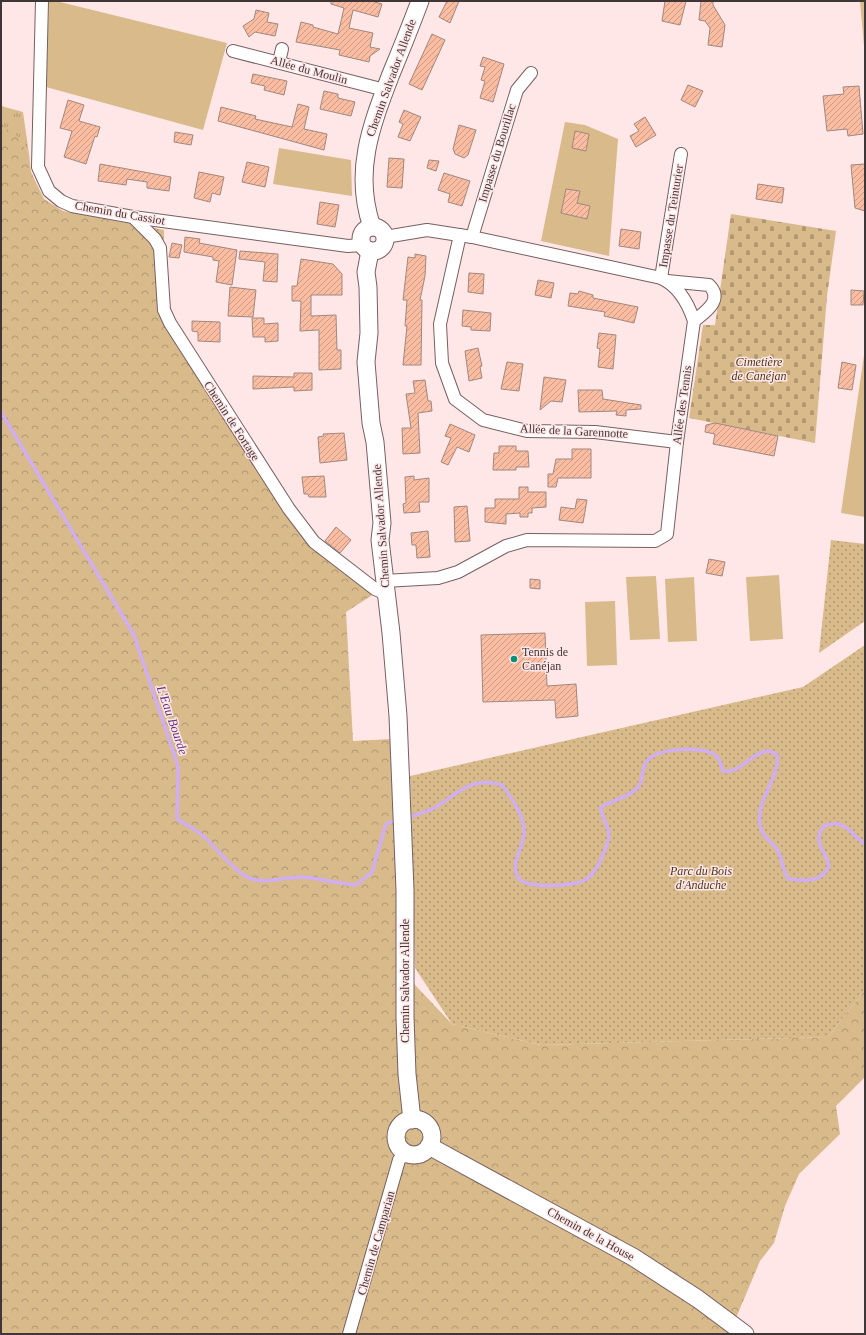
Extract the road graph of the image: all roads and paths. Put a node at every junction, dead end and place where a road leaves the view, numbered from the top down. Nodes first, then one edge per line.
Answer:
1 (42, 1) edge
2 (420, 1) edge
3 (282, 49) dead end
4 (233, 51) dead end
5 (279, 62) junction
6 (531, 73) dead end
7 (385, 90) junction
8 (681, 154) dead end
9 (133, 217) junction
10 (379, 232) junction
11 (466, 236) junction
12 (366, 248) junction
13 (664, 279) junction
14 (694, 321) junction
15 (677, 442) junction
16 (385, 587) junction
17 (412, 1120) junction
18 (430, 1146) junction
19 (405, 1153) junction
20 (349, 1334) edge
21 (745, 1334) edge

1 - 9 street, Chemin du Cassiot
2 - 7 street, Chemin Salvador Allende
3 - 5 street
4 - 5 street, Allée du Moulin
5 - 7 street, Allée du Moulin
6 - 11 street, Impasse du Bourillac
7 - 10 street, Chemin Salvador Allende
8 - 13 street, Impasse du Teinturier
9 - 12 street, Chemin du Cassiot
9 - 16 street, Chemin de Fortage
10 - 11 street
10 - 12 street, Chemin Salvador Allende
11 - 13 street
11 - 15 street, Allée de la Garennotte
12 - 16 street, Chemin Salvador Allende
13 - 14 street, Allée des Tennis
13 - 14 street
14 - 15 street, Allée des Tennis
15 - 16 street, Allée des Tennis
16 - 17 street, Chemin Salvador Allende
17 - 18 street
17 - 19 street
18 - 19 street
18 - 21 street, Chemin de la House
19 - 20 street, Chemin de Camparian

